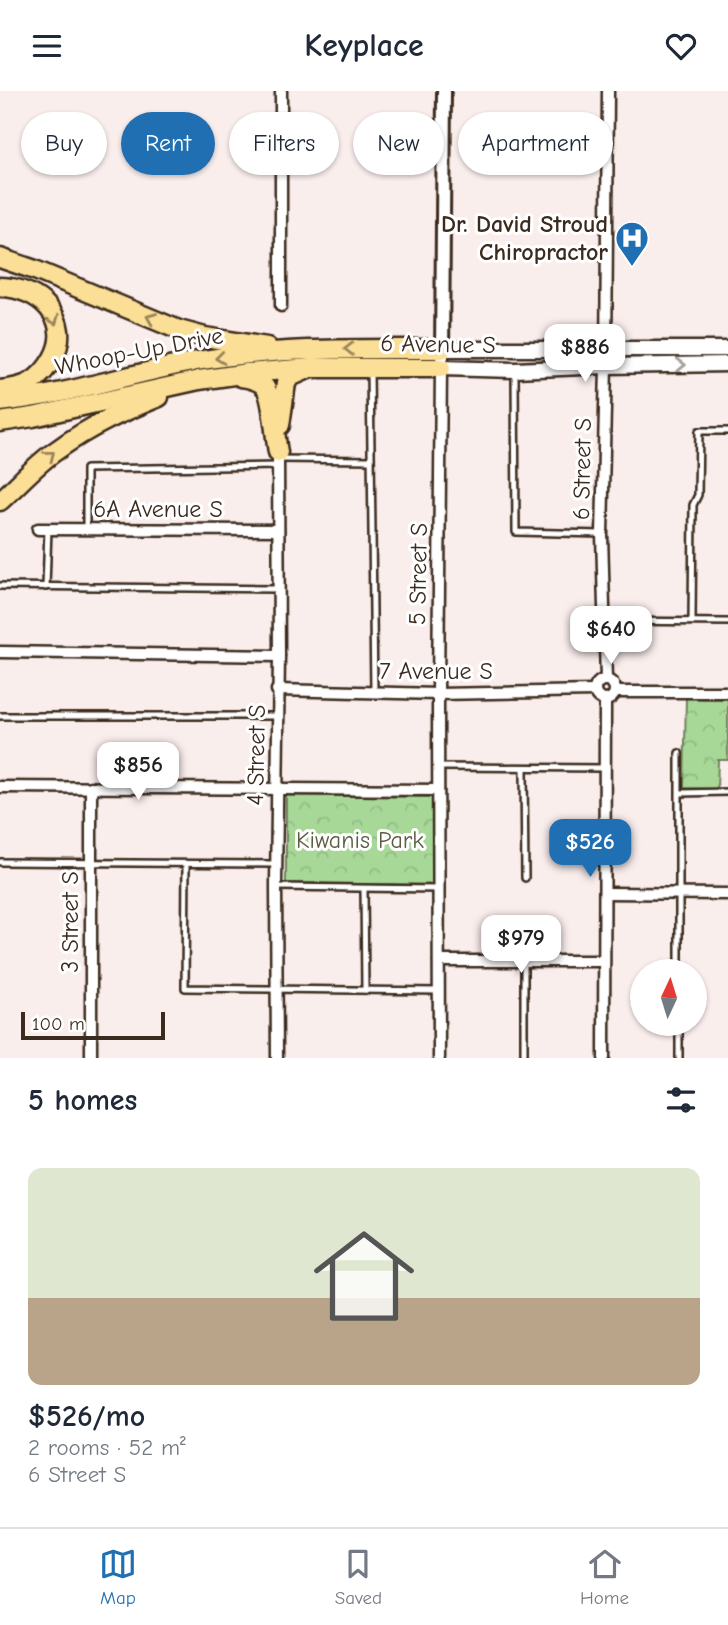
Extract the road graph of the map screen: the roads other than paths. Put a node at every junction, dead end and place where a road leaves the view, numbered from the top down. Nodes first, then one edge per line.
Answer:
1 (281, 91) edge
2 (444, 91) edge
3 (608, 91) edge
4 (0, 258) edge
5 (0, 266) edge
6 (35, 270) junction
7 (0, 287) edge
8 (281, 306) dead end
9 (442, 349) junction
10 (728, 349) edge
11 (605, 350) junction
12 (288, 351) junction
13 (728, 365) edge
14 (606, 366) junction
15 (370, 367) junction
16 (310, 368) junction
17 (442, 368) junction
18 (515, 370) junction
19 (231, 375) junction
20 (199, 380) junction
21 (0, 390) edge
22 (0, 402) edge
23 (0, 422) edge
24 (728, 431) edge
25 (278, 459) junction
26 (371, 460) junction
27 (0, 501) edge
28 (43, 529) joint
29 (86, 529) junction
30 (278, 530) junction
31 (602, 534) junction
32 (0, 586) edge
33 (46, 587) junction
34 (278, 589) junction
35 (604, 621) junction
36 (692, 621) junction
37 (728, 622) edge
38 (0, 652) edge
39 (279, 656) junction
40 (606, 680) junction
41 (278, 690) junction
42 (595, 691) junction
43 (374, 692) junction
44 (615, 692) junction
45 (728, 692) edge
46 (438, 694) junction
47 (605, 700) junction
48 (0, 716) edge
49 (278, 716) junction
50 (679, 753) dead end
51 (438, 768) junction
52 (605, 768) junction
53 (524, 769) junction
54 (0, 787) edge
55 (91, 787) junction
56 (276, 788) junction
57 (438, 790) junction
58 (728, 792) edge
59 (680, 793) junction
60 (0, 862) edge
61 (91, 862) junction
62 (186, 864) junction
63 (276, 864) junction
64 (525, 877) dead end
65 (276, 887) junction
66 (364, 889) junction
67 (439, 889) junction
68 (605, 893) junction
69 (678, 894) junction
70 (728, 894) edge
71 (679, 959) edge
72 (524, 960) junction
73 (439, 961) junction
74 (603, 961) junction
75 (277, 990) junction
76 (365, 990) junction
77 (439, 991) junction
78 (679, 1036) edge
79 (91, 1058) edge
80 (277, 1058) edge
81 (439, 1058) edge
82 (524, 1058) edge
83 (604, 1058) edge
84 (680, 1058) edge

1 - 8 street
2 - 9 street, 5 Street S
3 - 11 street, 6 Street S
4 - 6 highway
5 - 6 highway
12 -> 6 highway
7 -> 21 highway
9 - 11 main road, 6 Avenue S
9 -> 12 highway, 6 Avenue S
9 - 17 street, 5 Street S
10 - 11 main road, 6 Avenue S
11 - 14 street, 6 Street S
12 -> 22 highway, Whoop-Up Drive
14 -> 13 main road, 6 Avenue S
14 - 18 main road, 6 Avenue S
14 - 31 street, 6 Street S
15 - 16 highway, 6 Avenue S
15 - 17 highway, 6 Avenue S
15 - 26 lane
16 - 19 highway, 6 Avenue S
16 - 25 highway
17 - 18 main road, 6 Avenue S
17 - 46 street, 5 Street S
18 - 31 lane
19 - 20 highway, Whoop-Up Drive
19 - 25 highway
20 - 23 highway, Whoop-Up Drive
27 -> 20 highway
24 - 36 lane
25 - 26 lane
25 - 29 lane
25 - 30 street, 4 Street S
26 - 43 lane
28 - 29 street, 6A Avenue S
28 - 33 lane
29 - 30 street, 6A Avenue S
30 - 34 street, 4 Street S
31 - 35 street, 6 Street S
32 - 33 lane
33 - 34 lane
34 - 39 street, 4 Street S
35 - 36 lane
35 - 40 street, 6 Street S
36 - 37 lane
38 - 39 street
39 - 41 street, 4 Street S
40 - 42 street
40 - 44 street
41 - 43 street, 7 Avenue S
41 - 49 street, 4 Street S
42 - 46 street, 7 Avenue S
42 - 47 street
43 - 46 street, 7 Avenue S
44 - 45 street
44 - 47 street
46 - 51 street, 5 Street S
47 - 52 street
48 - 49 lane
49 - 56 street, 4 Street S
50 - 59 lane
51 - 53 lane
51 - 57 street, 5 Street S
52 - 53 lane
52 - 68 street
53 - 64 lane
54 - 55 street
55 - 56 street
55 - 61 street, 3 Street S
56 - 57 street
56 - 63 street, 4 Street S
57 - 67 street, 5 Street S
58 - 59 lane
59 - 69 lane
60 - 61 lane
61 - 62 lane
61 - 79 street, 3 Street S
62 - 63 lane
62 - 75 lane
63 - 65 street, 4 Street S
65 - 66 lane
65 - 75 street, 4 Street S
66 - 67 lane
66 - 76 lane
67 - 73 street, 5 Street S
68 - 69 street
68 - 74 street
69 - 70 street
69 - 71 lane
72 - 73 street
72 - 74 street
72 - 82 lane
73 - 77 street, 5 Street S
74 - 83 street
75 - 76 lane
75 - 80 street, 4 Street S
76 - 77 lane
77 - 81 street, 5 Street S
78 - 84 lane

